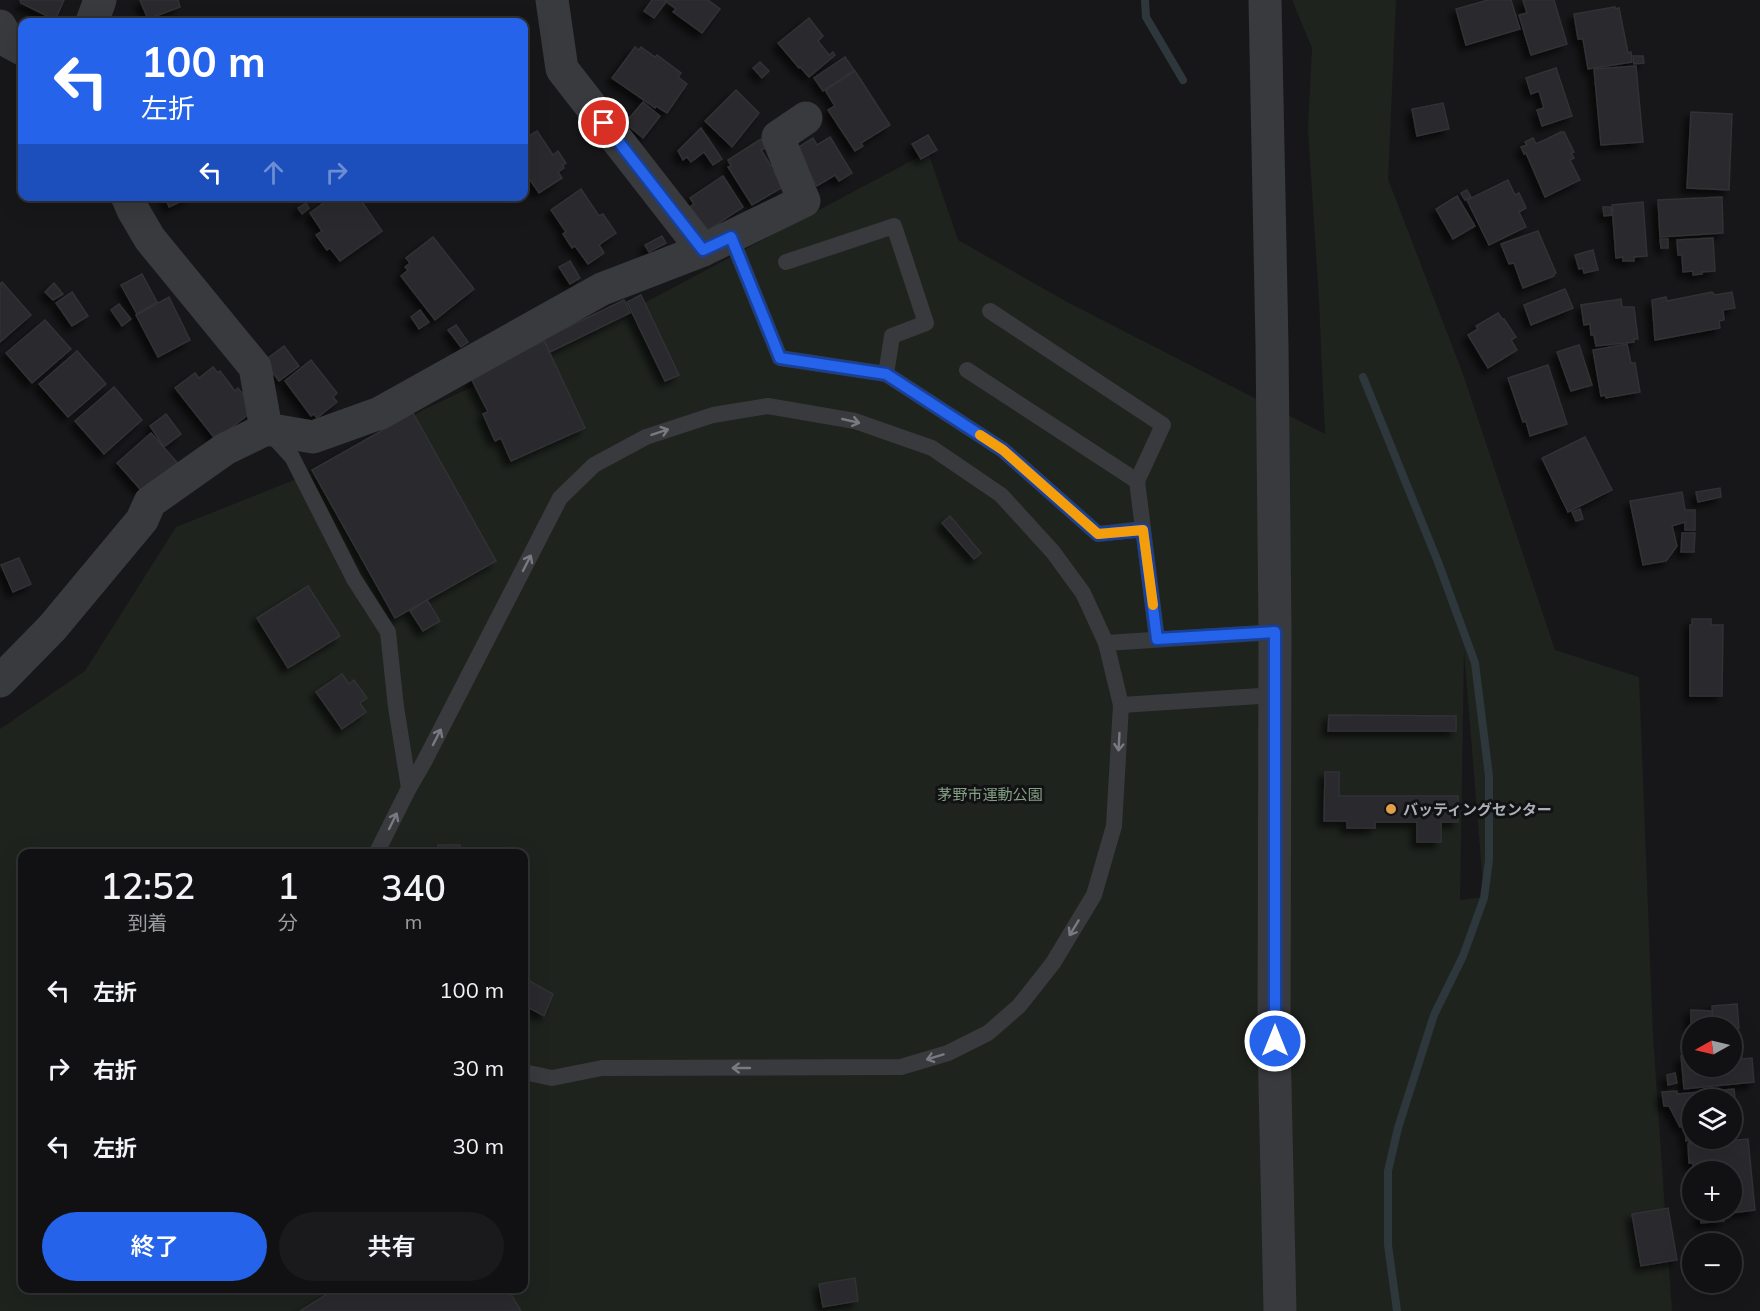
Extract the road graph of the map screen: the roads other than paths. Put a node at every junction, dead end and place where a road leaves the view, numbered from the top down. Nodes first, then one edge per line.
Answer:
1 (100, 0) edge
2 (552, 0) edge
3 (1265, 0) edge
4 (93, 18) edge
5 (0, 26) edge
6 (18, 47) edge
7 (807, 118) dead end
8 (130, 201) edge
9 (717, 243) junction
10 (786, 262) dead end
11 (990, 311) dead end
12 (967, 370) dead end
13 (886, 374) junction
14 (266, 429) junction
15 (1137, 481) junction
16 (1143, 530) junction
17 (1275, 632) junction
18 (1157, 639) junction
19 (1106, 643) junction
20 (0, 681) edge
21 (1275, 695) junction
22 (1121, 705) junction
23 (409, 788) junction
24 (378, 849) edge
25 (528, 1073) edge
26 (1280, 1311) edge

1 - 4 street
2 - 9 street
3 - 17 street
5 - 6 street
7 - 9 street
8 - 14 street
9 - 13 lane
9 - 14 street
10 - 13 lane
11 - 15 lane
12 - 15 lane
13 - 16 lane
14 - 20 street
14 - 23 lane
15 - 16 lane
16 - 18 lane
17 - 18 lane
17 - 21 street
18 - 19 lane
19 - 22 lane
23 -> 19 lane
21 - 22 lane
21 - 26 street
22 -> 25 lane
24 -> 23 lane

